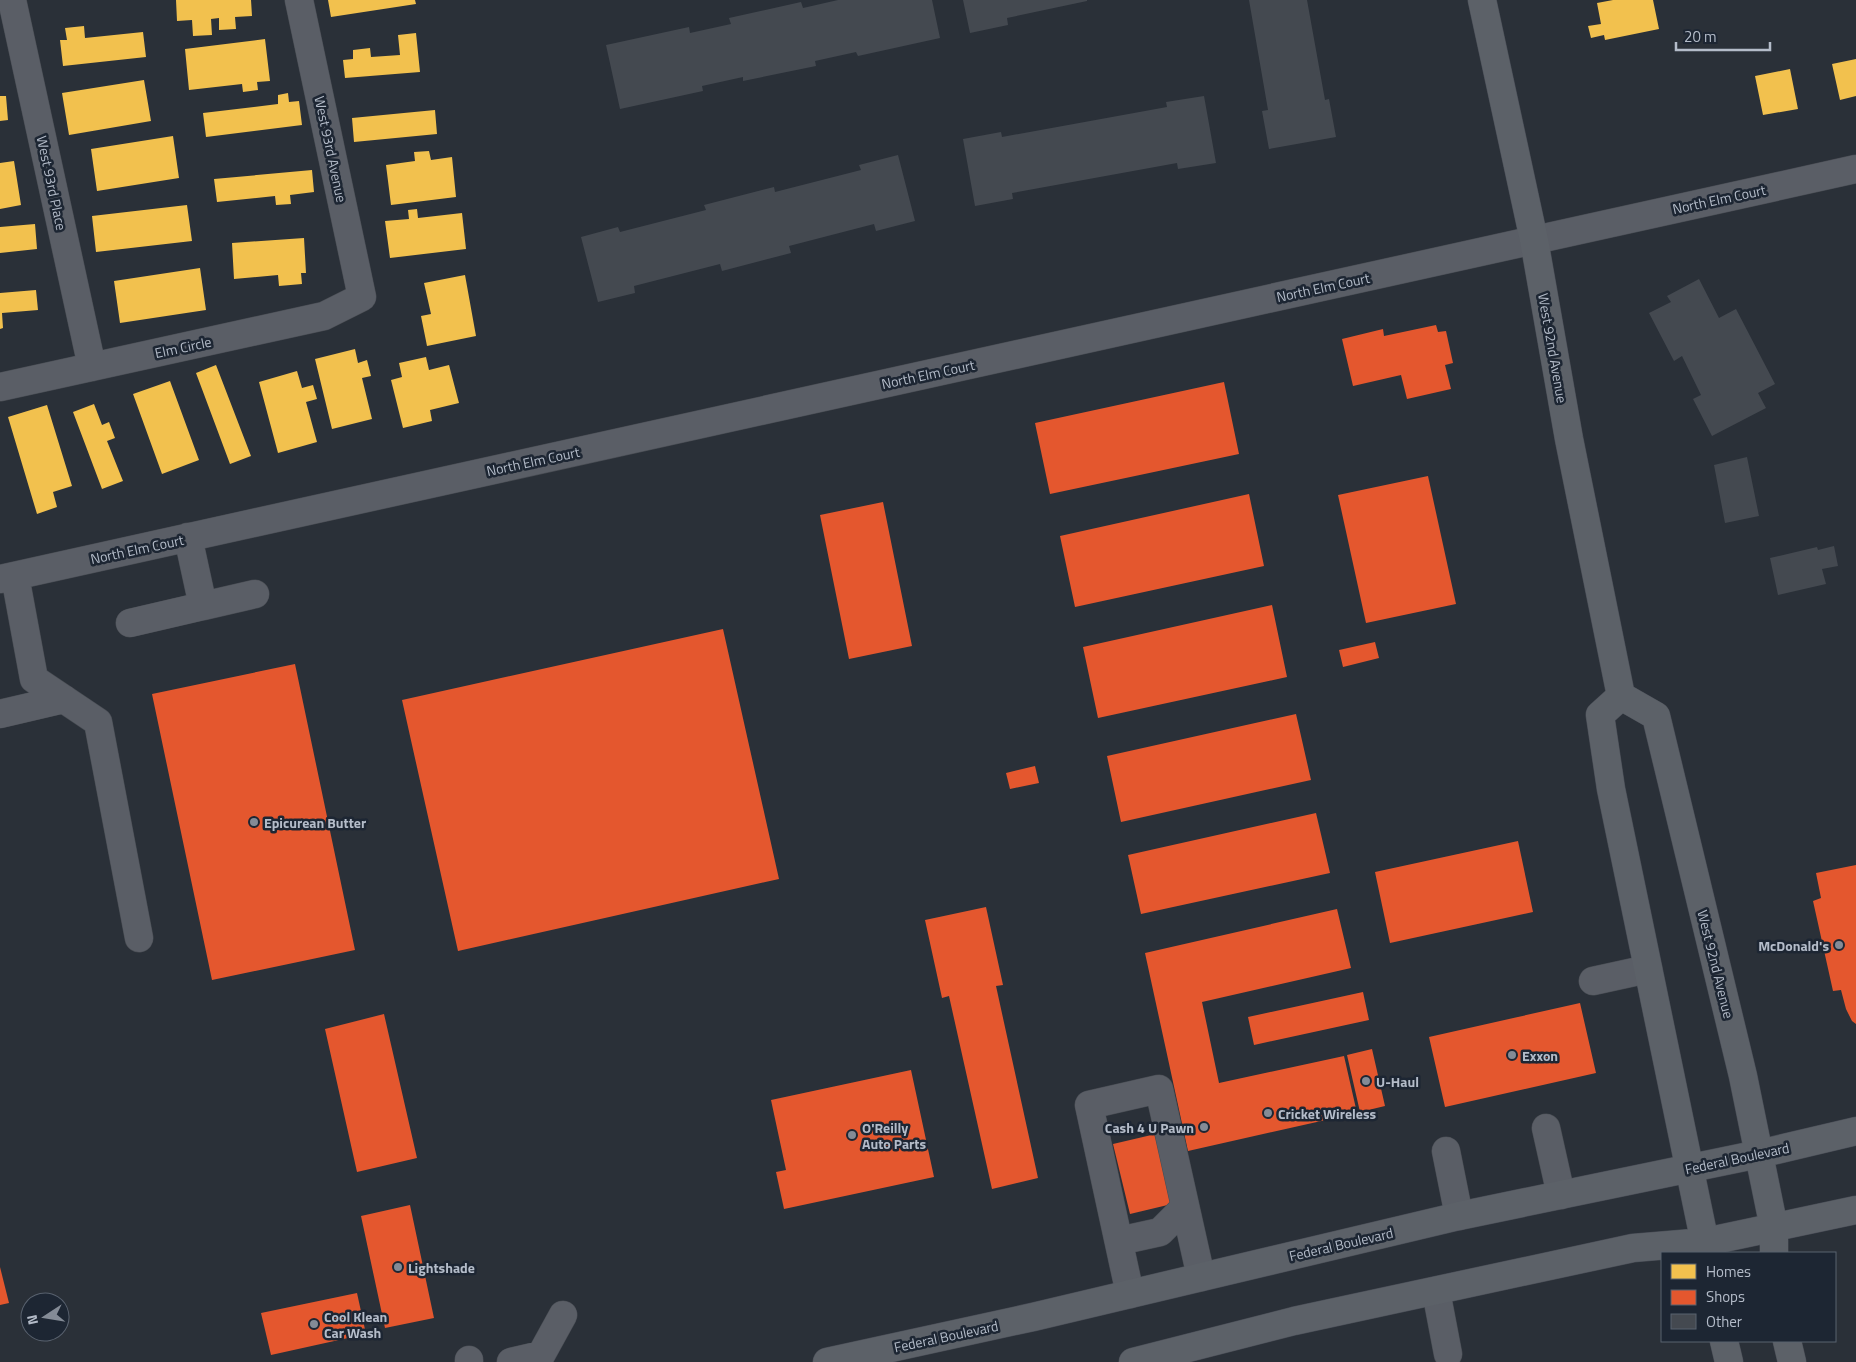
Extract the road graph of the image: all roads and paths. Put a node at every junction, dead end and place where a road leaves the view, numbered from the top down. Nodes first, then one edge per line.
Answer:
1 (12, 0) edge
2 (299, 0) edge
3 (1482, 0) edge
4 (1856, 169) edge
5 (1534, 240) junction
6 (362, 297) joint
7 (92, 367) junction
8 (0, 387) edge
9 (188, 538) junction
10 (8, 577) edge
11 (255, 594) dead end
12 (203, 606) junction
13 (130, 623) dead end
14 (1621, 696) junction
15 (64, 699) junction
16 (0, 714) edge
17 (139, 938) dead end
18 (1648, 969) junction
19 (1594, 980) dead end
20 (1546, 1128) dead end
21 (1856, 1131) edge
22 (1446, 1152) dead end
23 (1759, 1154) junction
24 (1690, 1169) junction
25 (1561, 1195) junction
26 (1185, 1207) junction
27 (1856, 1210) edge
28 (1459, 1216) junction
29 (1774, 1240) edge
30 (1119, 1241) junction
31 (1706, 1248) edge
32 (1201, 1277) junction
33 (1436, 1291) junction
34 (1130, 1294) junction
35 (563, 1315) dead end
36 (1724, 1342) edge
37 (1787, 1342) edge
38 (1448, 1354) dead end
39 (512, 1362) edge
40 (827, 1362) edge
41 (1133, 1362) edge
42 (1728, 1362) edge
43 (1792, 1362) edge

1 - 7 street, West 93rd Place
2 - 6 street, West 93rd Avenue
3 - 5 main road, West 92nd Avenue
4 - 5 street, North Elm Court
5 - 9 street, North Elm Court
5 - 14 main road, West 92nd Avenue
6 - 7 street, Elm Circle
7 - 8 street, Elm Circle
9 - 10 street, North Elm Court
9 - 12 street
10 - 15 street
11 - 12 street
12 - 13 street
14 - 18 main road
14 - 23 main road, West 92nd Avenue
15 - 16 street
15 - 17 street
18 - 19 street
18 - 24 main road
20 - 25 street
21 - 23 main road, Federal Boulevard
22 - 28 street
23 - 24 main road, Federal Boulevard
23 - 29 main road, West 92nd Avenue
24 - 25 main road, Federal Boulevard
24 - 31 main road
25 - 28 main road, Federal Boulevard
26 - 30 street
26 - 30 street
26 - 32 street
27 - 29 main road
28 - 32 main road, Federal Boulevard
29 - 31 main road
30 - 34 street
31 - 33 main road
32 - 34 main road, Federal Boulevard
33 - 38 street
33 - 41 main road
34 - 40 main road, Federal Boulevard
35 - 39 street
36 - 42 main road
37 - 43 main road

